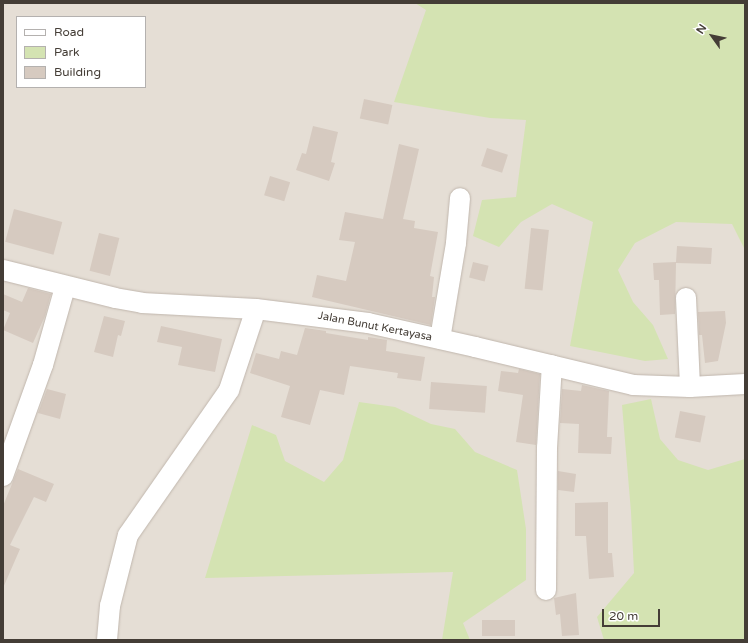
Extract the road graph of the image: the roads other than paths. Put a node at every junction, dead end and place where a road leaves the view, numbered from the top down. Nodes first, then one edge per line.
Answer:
1 (460, 198) dead end
2 (3, 270) edge
3 (65, 287) junction
4 (686, 298) dead end
5 (256, 309) junction
6 (440, 339) junction
7 (552, 365) junction
8 (745, 384) edge
9 (690, 387) junction
10 (3, 476) edge
11 (546, 590) dead end
12 (107, 640) edge

1 - 6 street
2 - 3 street, Jalan Bunut Kertayasa
3 - 5 street, Jalan Bunut Kertayasa
3 - 10 street
4 - 9 street
5 - 6 street, Jalan Bunut Kertayasa
5 - 12 street
6 - 7 street, Jalan Bunut Kertayasa
7 - 9 street, Jalan Bunut Kertayasa
7 - 11 street
8 - 9 street, Jalan Bunut Kertayasa

